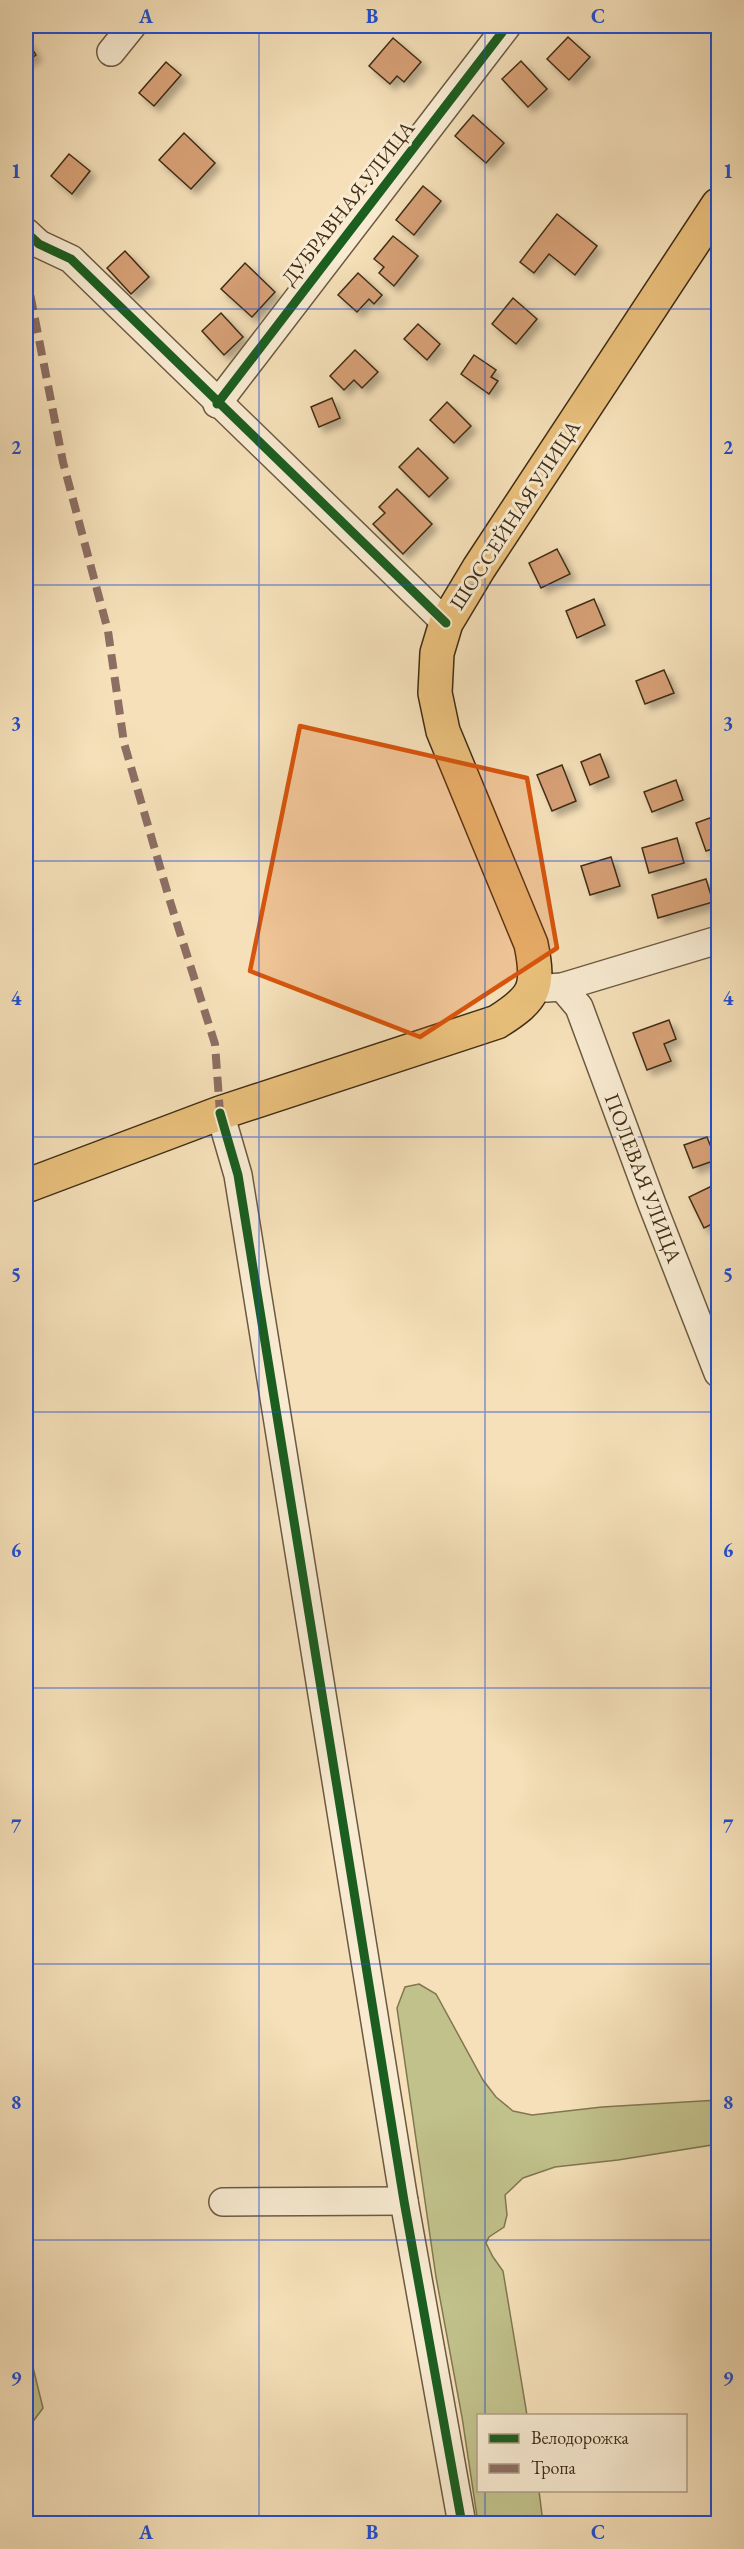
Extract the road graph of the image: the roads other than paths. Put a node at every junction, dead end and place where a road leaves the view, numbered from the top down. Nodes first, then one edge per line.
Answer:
1 (132, 26) edge
2 (507, 26) edge
3 (111, 52) dead end
4 (718, 205) edge
5 (26, 232) edge
6 (218, 404) junction
7 (446, 623) junction
8 (718, 940) edge
9 (548, 988) junction
10 (220, 1113) junction
11 (26, 1186) edge
12 (718, 1372) edge
13 (404, 2201) junction
14 (223, 2202) dead end
15 (462, 2523) edge

1 - 3 street
2 - 6 street, ДУБРАВНАЯ УЛИЦА
4 - 7 main road, ШОССЕЙНАЯ УЛИЦА
5 - 6 street
6 - 7 street
7 - 9 main road, ШОССЕЙНАЯ УЛИЦА
8 - 9 street
9 - 10 main road
9 - 12 street, ПОЛЕВАЯ УЛИЦА
10 - 11 main road
10 - 13 street
13 - 14 street
13 - 15 street

